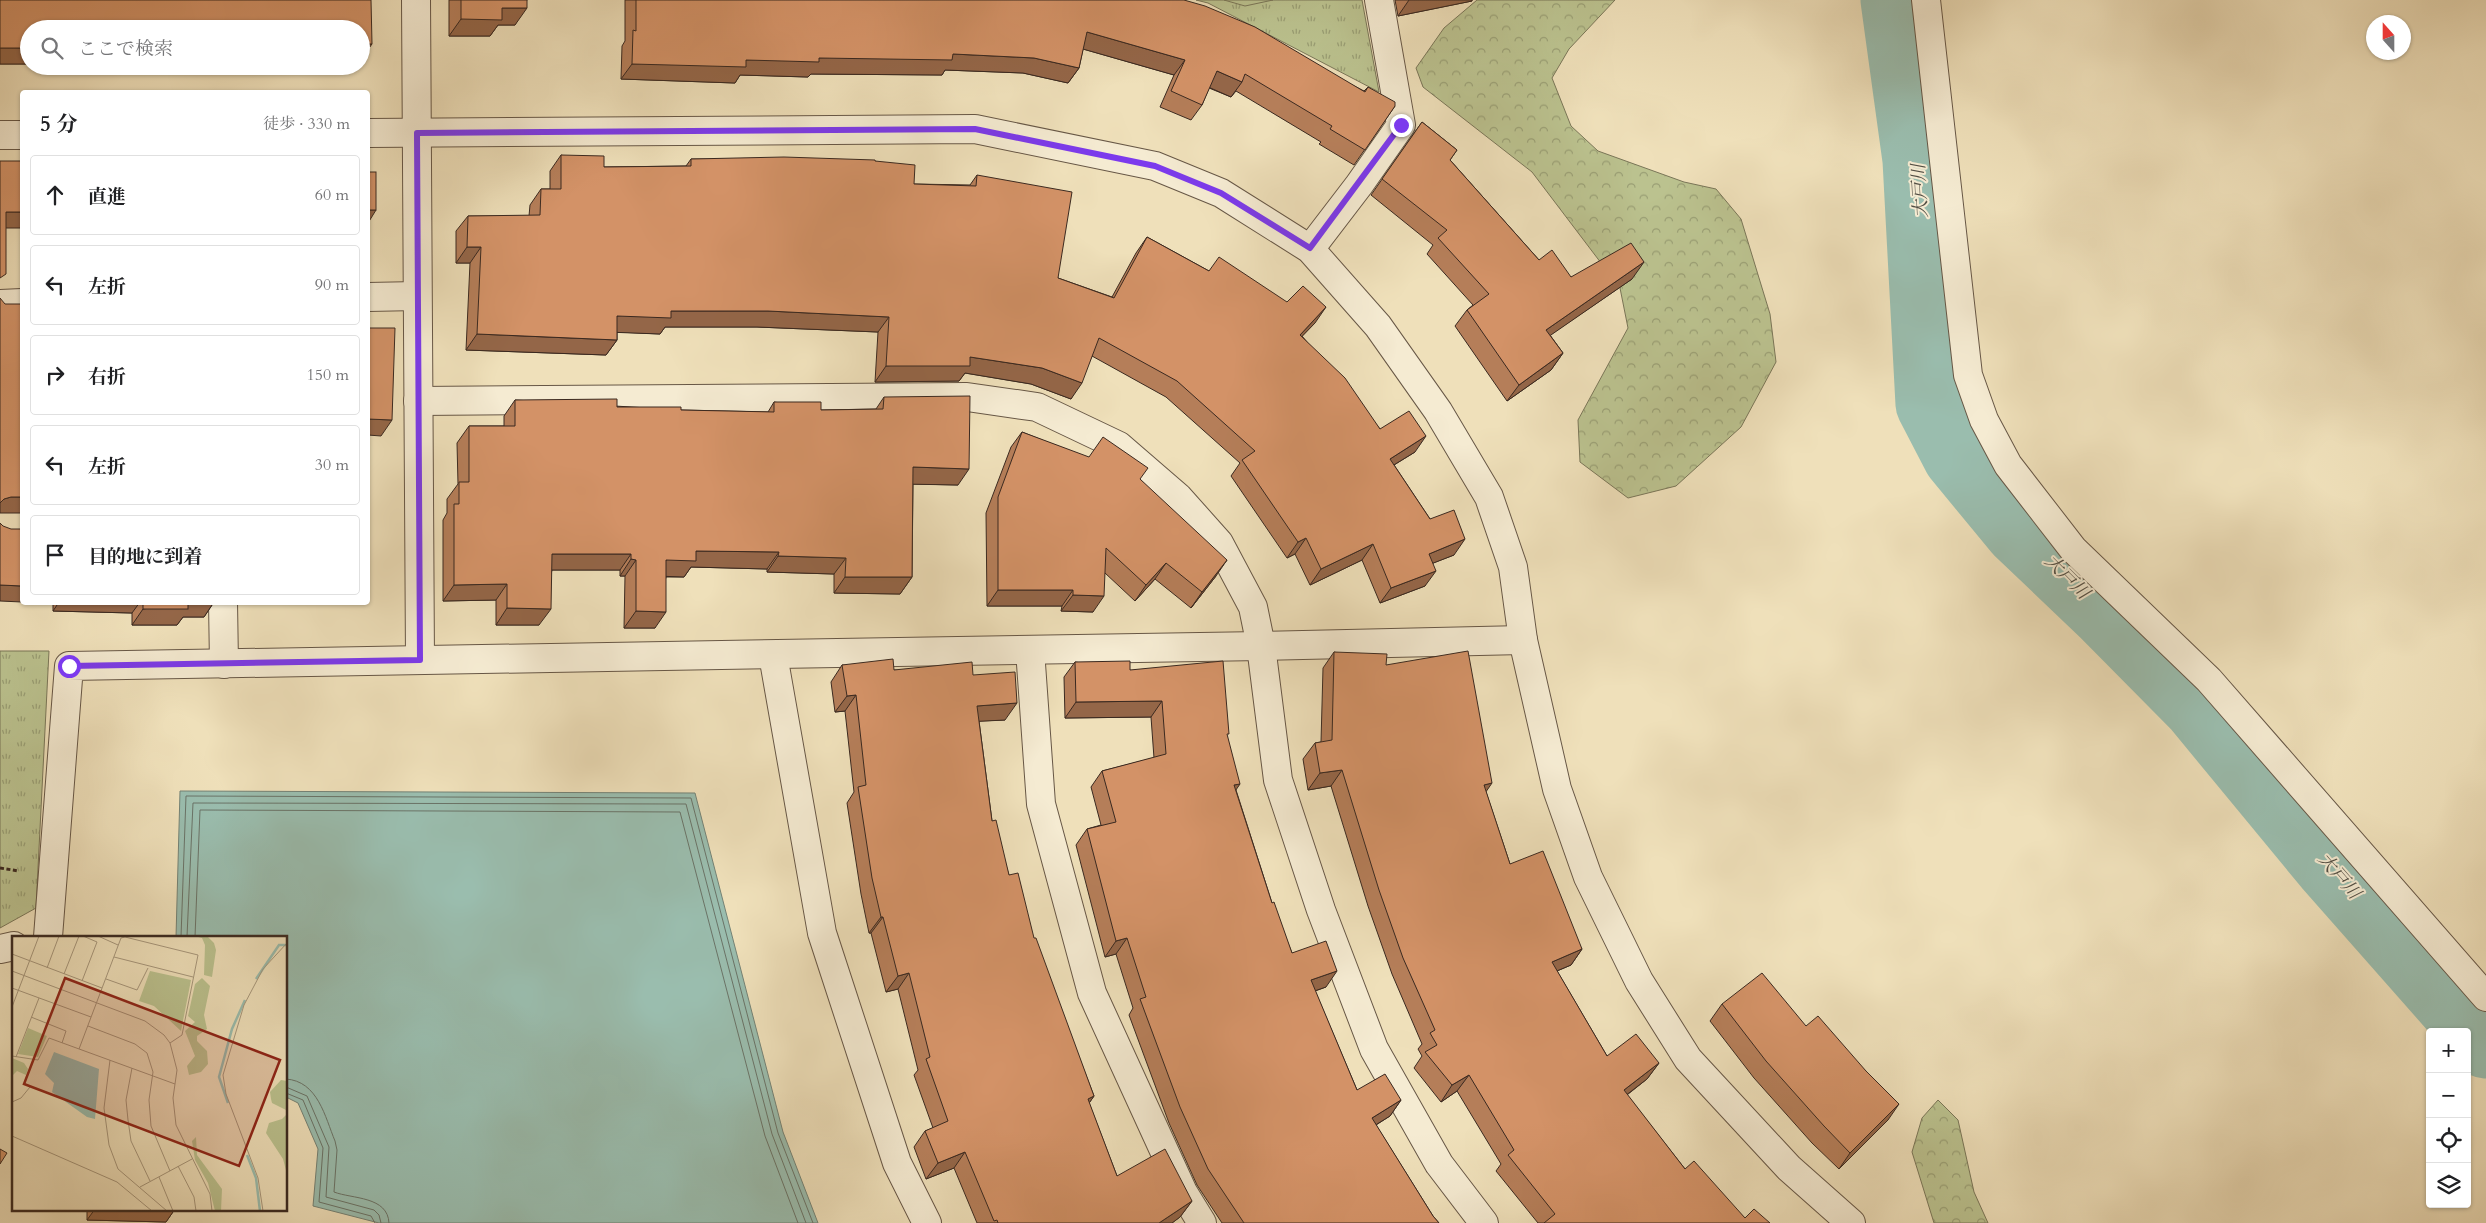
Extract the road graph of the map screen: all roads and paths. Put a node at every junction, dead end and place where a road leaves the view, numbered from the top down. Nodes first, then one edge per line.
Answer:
1 (416, 0) edge
2 (1379, 0) edge
3 (1926, 0) edge
4 (370, 133) edge
5 (417, 133) junction
6 (0, 135) edge
7 (20, 135) edge
8 (1310, 248) junction
9 (417, 296) junction
10 (370, 297) edge
11 (20, 303) edge
12 (0, 304) edge
13 (418, 401) junction
14 (223, 605) edge
15 (1523, 640) junction
16 (1261, 646) junction
17 (1030, 650) junction
18 (773, 655) junction
19 (420, 660) junction
20 (224, 664) junction
21 (48, 936) edge
22 (2486, 998) edge
23 (927, 1223) edge
24 (1202, 1223) edge
25 (1484, 1223) edge
26 (1851, 1223) edge

1 - 5 street
2 - 8 street
3 - 22 street
4 - 5 street
5 - 8 street
5 - 9 street
6 - 7 street
8 - 15 street
9 - 10 street
9 - 13 street
11 - 12 street
13 - 16 street
13 - 19 street
14 - 20 street
15 - 16 street
15 - 26 street
16 - 17 street
16 - 25 street
17 - 18 street
17 - 24 street
18 - 19 street
18 - 23 street
19 - 20 street
20 - 21 street

